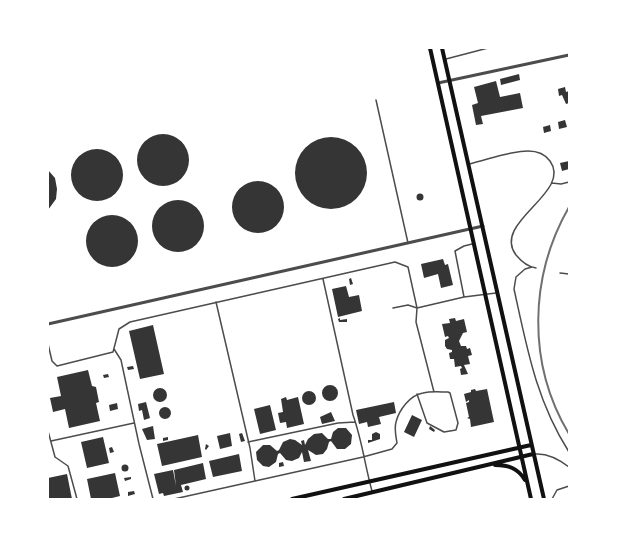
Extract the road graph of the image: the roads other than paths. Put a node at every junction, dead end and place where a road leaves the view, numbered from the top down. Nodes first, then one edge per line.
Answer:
1 (430, 48) edge
2 (442, 48) edge
3 (488, 48) edge
4 (569, 55) edge
5 (445, 60) junction
6 (450, 80) junction
7 (438, 83) junction
8 (376, 100) dead end
9 (469, 164) junction
10 (569, 182) edge
11 (552, 183) junction
12 (483, 226) junction
13 (471, 229) junction
14 (408, 243) junction
15 (474, 243) junction
16 (533, 267) junction
17 (536, 268) dead end
18 (560, 272) dead end
19 (569, 274) edge
20 (323, 279) junction
21 (498, 292) junction
22 (485, 294) junction
23 (464, 297) junction
24 (216, 302) junction
25 (393, 308) dead end
26 (417, 308) junction
27 (48, 324) edge
28 (48, 344) edge
29 (114, 349) junction
30 (434, 392) junction
31 (417, 394) junction
32 (355, 422) junction
33 (134, 423) junction
34 (48, 431) edge
35 (51, 442) junction
36 (248, 442) junction
37 (531, 445) junction
38 (519, 448) junction
39 (569, 452) edge
40 (533, 454) junction
41 (363, 457) junction
42 (521, 457) junction
43 (489, 465) junction
44 (569, 467) edge
45 (255, 481) junction
46 (369, 482) junction
47 (528, 485) junction
48 (569, 486) edge
49 (372, 492) junction
50 (77, 499) edge
51 (153, 499) edge
52 (174, 499) edge
53 (292, 499) edge
54 (344, 499) edge
55 (531, 499) edge
56 (544, 499) edge
57 (552, 499) edge

1 - 7 main road
2 - 5 main road
3 - 5 lane
4 - 6 street
5 - 6 main road
6 - 7 street
6 - 9 main road
7 - 13 main road
8 - 14 lane
9 - 11 lane
9 - 12 main road
10 - 11 lane
11 - 16 lane
12 - 13 street
12 - 21 main road
13 - 14 street
13 - 15 main road
14 - 27 street
15 - 22 main road
15 - 23 lane
16 - 17 lane
16 - 39 lane
18 - 19 lane
20 - 24 lane
20 - 26 lane
20 - 32 lane
21 - 22 lane
21 - 37 main road
22 - 23 lane
22 - 38 main road
23 - 26 lane
24 - 29 lane
24 - 36 lane
25 - 26 lane
26 - 30 lane
28 - 29 lane
29 - 33 lane
30 - 31 lane
30 - 31 lane
31 - 41 lane
32 - 36 lane
32 - 41 lane
33 - 35 lane
33 - 51 lane
34 - 35 lane
35 - 50 lane
36 - 45 lane
37 - 38 main road
37 - 40 main road
38 - 42 main road
38 - 46 main road
40 - 42 main road
40 - 44 lane
40 - 56 main road
41 - 45 lane
41 - 46 lane
42 - 43 main road
42 - 47 main road
43 - 47 main road
43 - 49 main road
45 - 52 lane
46 - 49 lane
46 - 53 main road
47 - 55 main road
48 - 57 lane
49 - 54 main road

